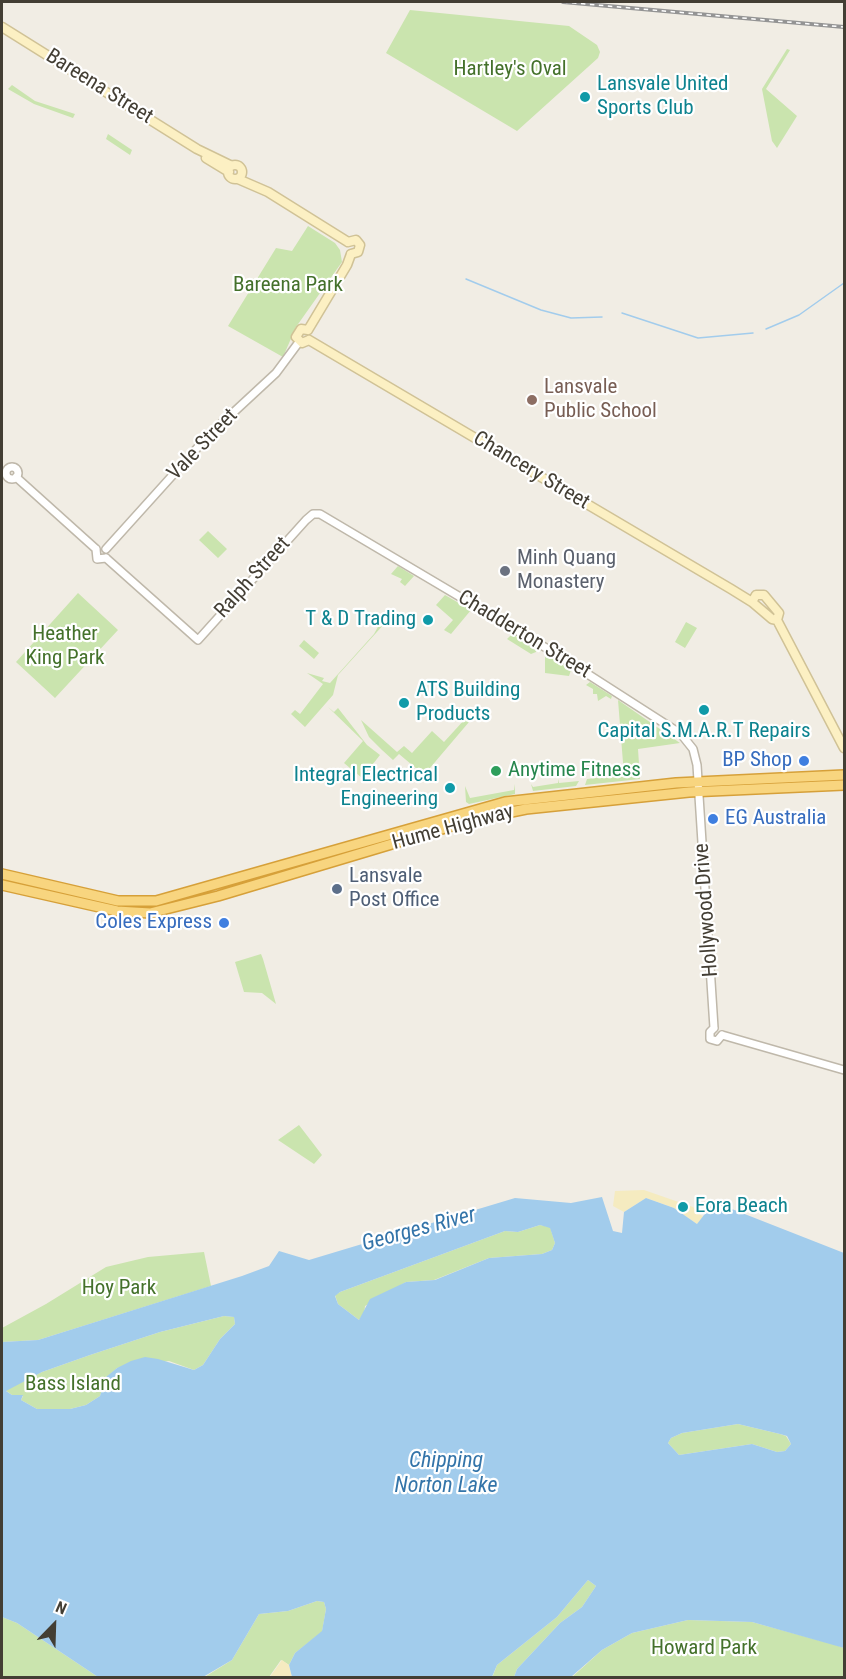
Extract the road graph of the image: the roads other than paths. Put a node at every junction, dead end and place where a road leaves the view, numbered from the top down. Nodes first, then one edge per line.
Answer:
1 (2, 27) edge
2 (308, 330) junction
3 (309, 340) junction
4 (299, 342) junction
5 (4, 466) edge
6 (310, 516) joint
7 (96, 549) junction
8 (106, 549) junction
9 (106, 558) junction
10 (752, 602) junction
11 (777, 620) junction
12 (844, 748) edge
13 (844, 775) edge
14 (844, 785) edge
15 (699, 787) junction
16 (2, 874) edge
17 (2, 885) edge
18 (714, 1028) junction
19 (722, 1035) junction
20 (844, 1070) edge

1 - 2 main road, Bareena Street
2 - 3 main road
2 - 4 main road
3 - 4 main road
3 - 10 main road, Chancery Street
4 - 8 street, Vale Street
5 - 7 street
6 - 9 street, Ralph Street
6 - 15 street, Chadderton Street
7 - 8 street
7 - 9 street
8 - 9 street
10 - 11 main road, Chancery Street
10 - 11 main road
11 - 12 main road
13 - 15 highway, Hume Highway
14 - 15 highway, Hume Highway
15 - 16 highway, Hume Highway
15 - 17 highway, Hume Highway
15 - 18 street, Hollywood Drive
18 - 19 street
18 - 19 street
19 - 20 street

